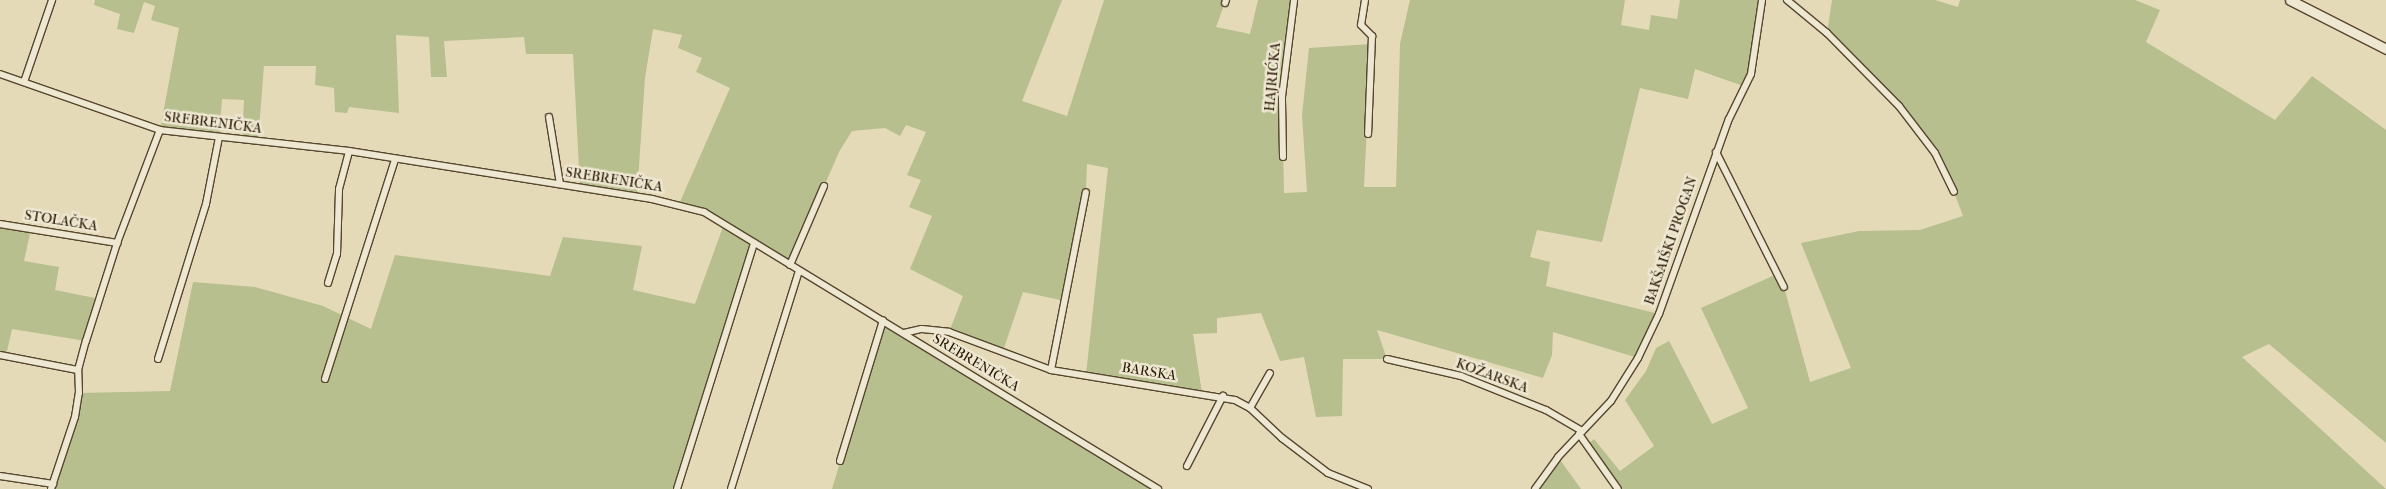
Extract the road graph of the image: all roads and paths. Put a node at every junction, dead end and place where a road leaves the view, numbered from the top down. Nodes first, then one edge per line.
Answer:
1 (52, 0) edge
2 (1294, 0) edge
3 (1365, 0) edge
4 (1762, 0) edge
5 (1787, 0) edge
6 (2290, 0) edge
7 (2386, 49) edge
8 (0, 74) edge
9 (24, 82) junction
10 (549, 118) dead end
11 (160, 130) junction
12 (1368, 134) dead end
13 (219, 137) junction
14 (349, 151) junction
15 (1716, 152) junction
16 (1282, 157) dead end
17 (395, 159) junction
18 (560, 184) junction
19 (824, 186) dead end
20 (1086, 192) dead end
21 (1954, 192) dead end
22 (0, 224) edge
23 (117, 243) junction
24 (754, 243) junction
25 (790, 265) junction
26 (798, 271) junction
27 (328, 283) dead end
28 (1784, 287) dead end
29 (883, 320) junction
30 (904, 333) junction
31 (0, 355) edge
32 (158, 359) dead end
33 (1387, 359) dead end
34 (78, 370) junction
35 (1051, 370) junction
36 (1270, 372) dead end
37 (325, 379) dead end
38 (1223, 396) junction
39 (1250, 408) junction
40 (1581, 433) junction
41 (840, 461) dead end
42 (1187, 466) dead end
43 (0, 476) edge
44 (52, 487) edge
45 (677, 489) edge
46 (731, 489) edge
47 (1158, 489) edge
48 (1368, 489) edge
49 (1535, 489) edge
50 (1618, 489) edge

1 - 9 street
2 - 16 street, HAJRIĆKA
3 - 12 street
4 - 15 street, BAKŠAIŠKI PROGAN
5 - 21 street
6 - 7 street
8 - 9 street, SREBRENIČKA
9 - 11 street, SREBRENIČKA
10 - 18 street
11 - 13 street, SREBRENIČKA
11 - 23 street
13 - 14 street, SREBRENIČKA
13 - 32 street
14 - 17 street, SREBRENIČKA
14 - 27 street
15 - 28 street
15 - 40 street, BAKŠAIŠKI PROGAN
17 - 18 street, SREBRENIČKA
17 - 37 street
18 - 24 street, SREBRENIČKA
19 - 25 street
20 - 35 street
22 - 23 street, STOLAČKA
23 - 34 street
24 - 25 street, SREBRENIČKA
24 - 45 street
25 - 26 street, SREBRENIČKA
26 - 29 street, SREBRENIČKA
26 - 46 street
29 - 30 street, SREBRENIČKA
29 - 41 street
30 - 35 street, BARSKA
30 - 47 street, SREBRENIČKA
31 - 34 street
33 - 40 street, KOŽARSKA
34 - 44 street
35 - 38 street, BARSKA
36 - 39 street
38 - 39 street, BARSKA
38 - 42 street
39 - 48 street, BARSKA
40 - 49 street, BAKŠAIŠKI PROGAN
40 - 50 street
43 - 44 street

